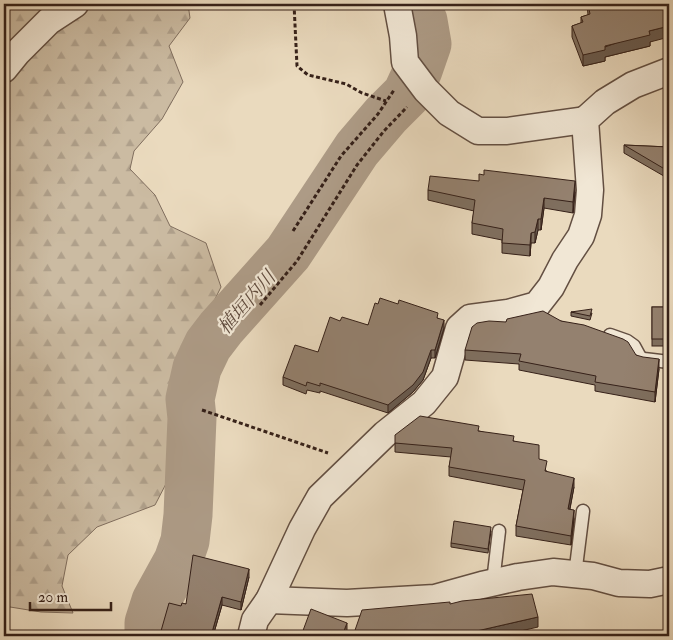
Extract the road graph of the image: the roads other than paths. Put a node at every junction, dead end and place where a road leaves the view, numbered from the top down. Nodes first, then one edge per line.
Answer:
1 (75, 4) edge
2 (397, 4) edge
3 (4, 69) edge
4 (669, 71) edge
5 (585, 120) junction
6 (602, 332) edge
7 (669, 362) edge
8 (583, 511) dead end
9 (499, 531) dead end
10 (575, 575) junction
11 (669, 580) edge
12 (493, 582) junction
13 (269, 600) junction
14 (251, 636) edge

1 - 3 street
2 - 5 street
4 - 5 street
5 - 13 street
6 - 7 lane
8 - 10 lane
9 - 12 lane
10 - 11 street
10 - 12 street
12 - 13 street
13 - 14 street

